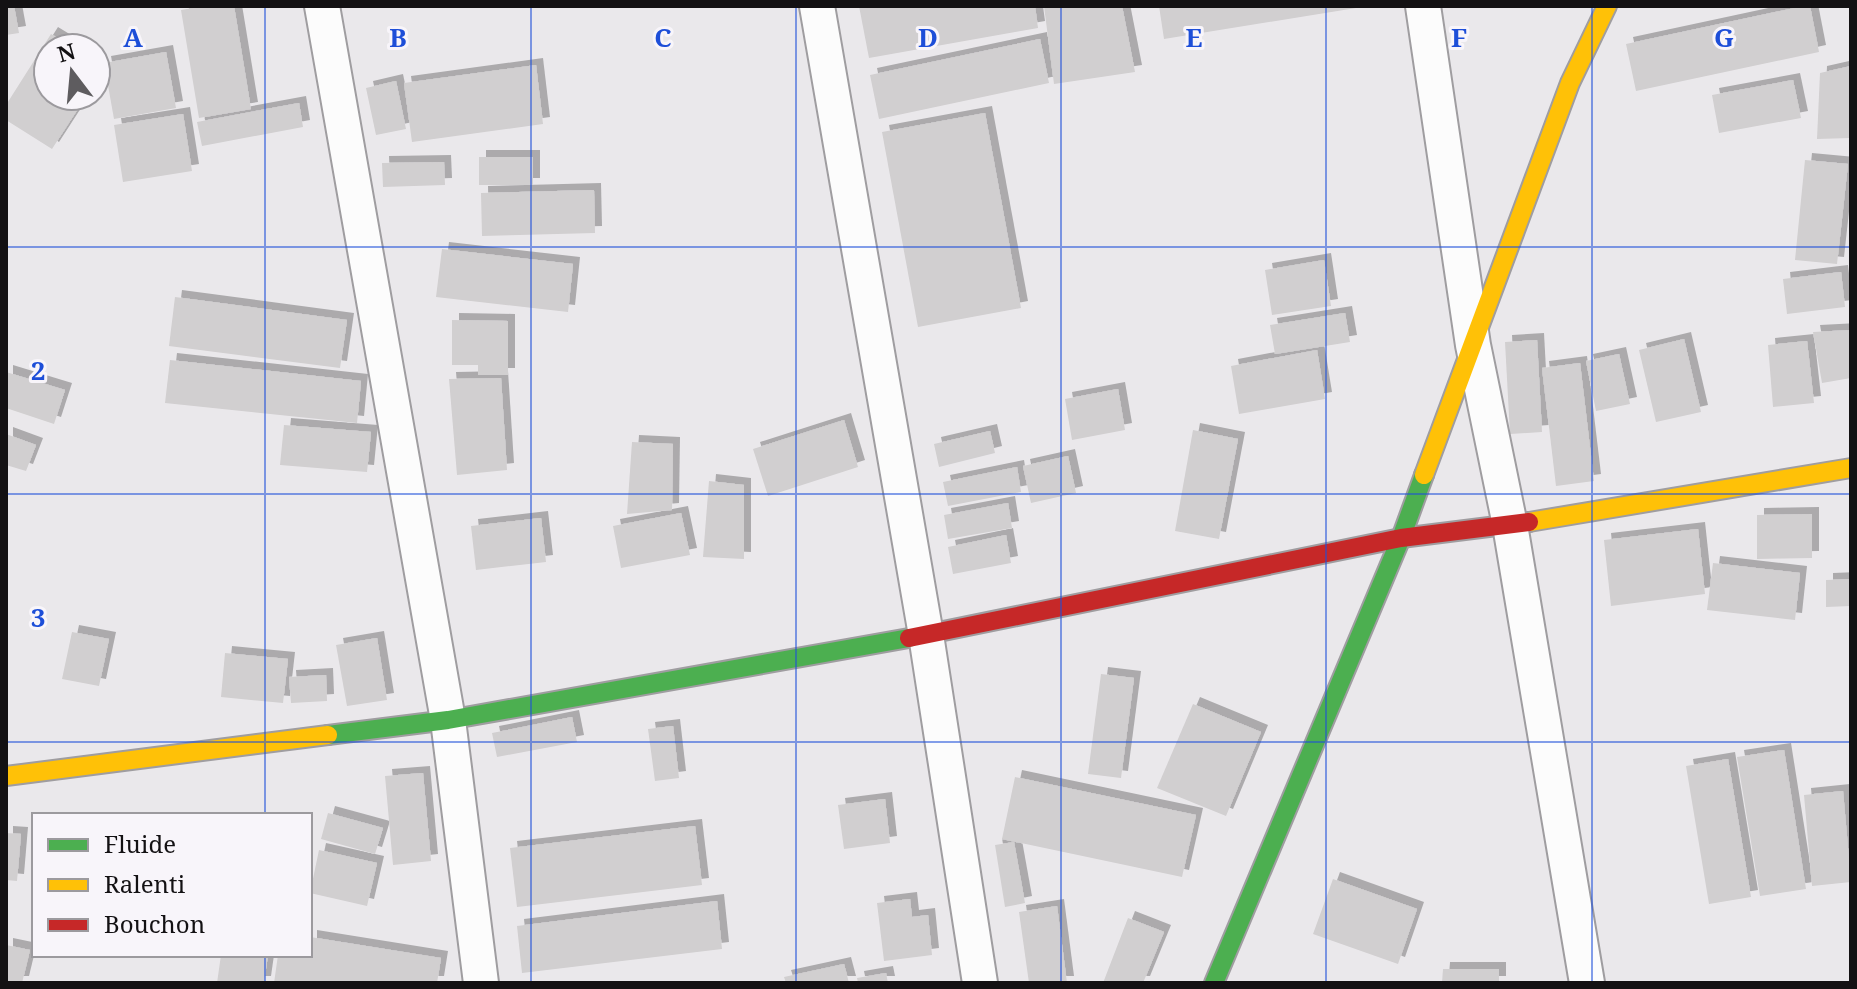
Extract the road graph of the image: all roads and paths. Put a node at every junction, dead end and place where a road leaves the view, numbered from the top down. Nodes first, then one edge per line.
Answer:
1 (322, 6) edge
2 (817, 6) edge
3 (1423, 6) edge
4 (1607, 6) edge
5 (1473, 345) junction
6 (1851, 468) edge
7 (1510, 525) junction
8 (1401, 538) junction
9 (926, 635) junction
10 (448, 720) junction
11 (6, 776) edge
12 (481, 983) edge
13 (980, 983) edge
14 (1214, 983) edge
15 (1587, 983) edge

1 - 10 street
2 - 9 street
3 - 5 street
4 - 5 street
5 - 7 street
5 - 8 street
6 - 7 street
7 - 8 street
7 - 15 street
8 - 9 street
8 - 14 street
9 - 10 street
9 - 13 street
10 - 11 street
10 - 12 street

